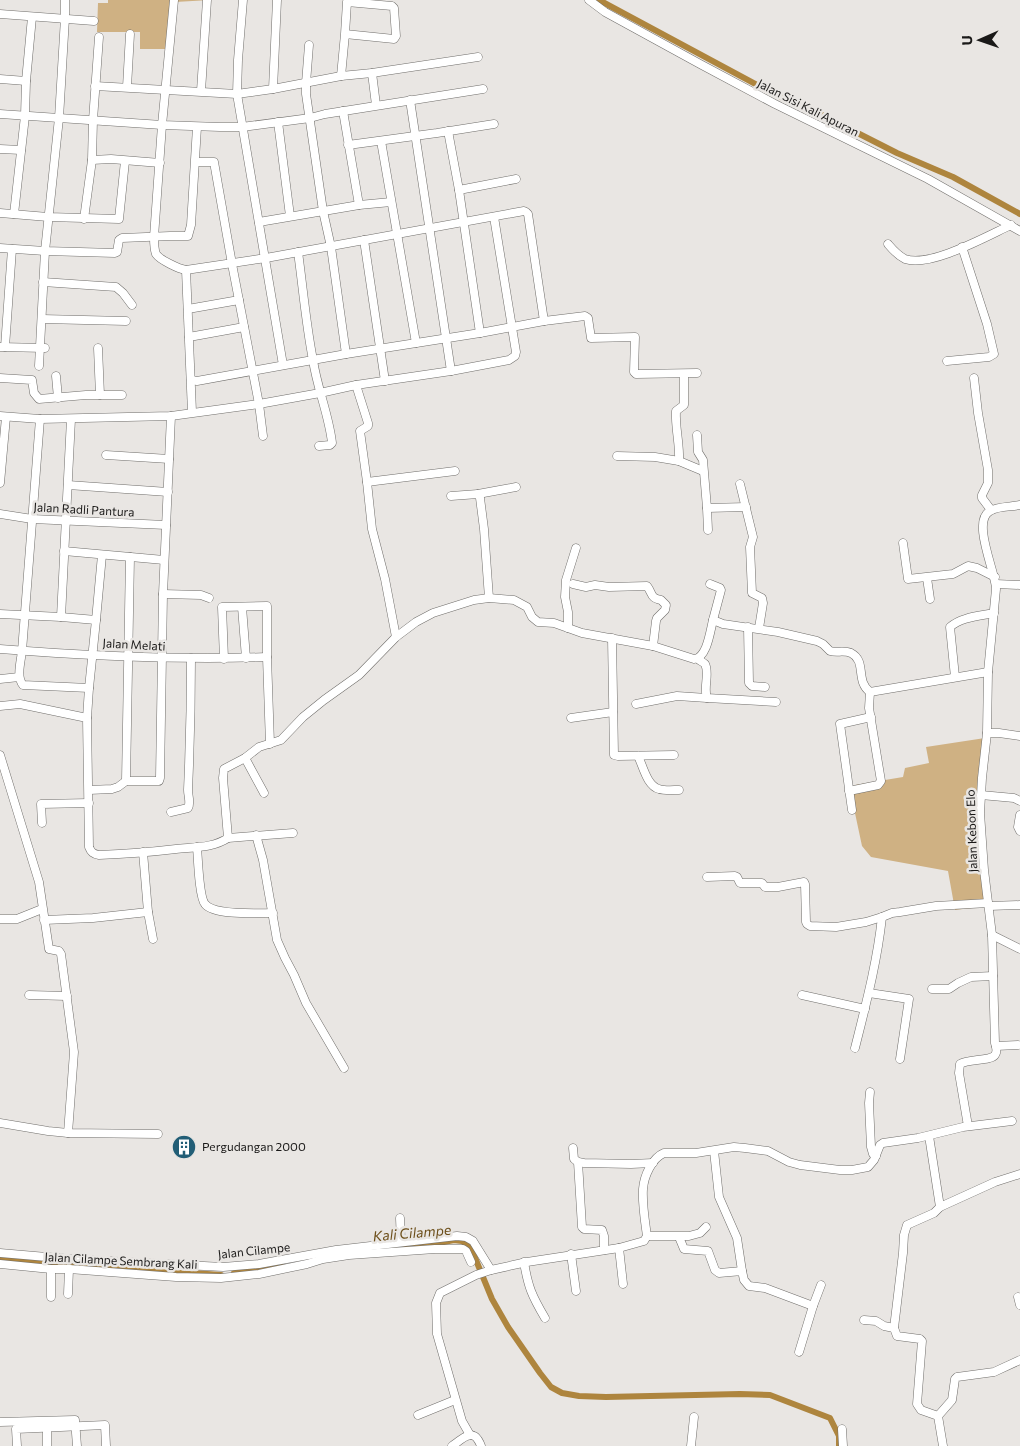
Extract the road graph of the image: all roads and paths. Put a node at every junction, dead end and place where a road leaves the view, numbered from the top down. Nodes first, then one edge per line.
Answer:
1 (65, 0) edge
2 (174, 0) edge
3 (207, 0) edge
4 (243, 0) edge
5 (277, 0) edge
6 (589, 0) edge
7 (0, 14) edge
8 (32, 16) junction
9 (65, 18) junction
10 (94, 21) dead end
11 (130, 34) dead end
12 (345, 34) junction
13 (98, 37) dead end
14 (309, 45) dead end
15 (478, 57) dead end
16 (372, 73) junction
17 (341, 76) junction
18 (0, 79) edge
19 (26, 81) junction
20 (306, 83) junction
21 (95, 86) junction
22 (127, 87) junction
23 (166, 89) junction
24 (273, 89) junction
25 (483, 89) dead end
26 (201, 91) junction
27 (237, 94) junction
28 (410, 100) junction
29 (376, 105) junction
30 (343, 111) junction
31 (0, 114) edge
32 (25, 116) junction
33 (59, 118) junction
34 (310, 118) junction
35 (93, 120) junction
36 (278, 122) junction
37 (494, 124) dead end
38 (162, 125) junction
39 (197, 127) junction
40 (242, 127) junction
41 (448, 131) junction
42 (415, 136) junction
43 (381, 140) junction
44 (348, 145) junction
45 (0, 149) edge
46 (22, 150) junction
47 (92, 160) junction
48 (125, 161) junction
49 (196, 162) junction
50 (160, 164) junction
51 (516, 179) dead end
52 (459, 190) junction
53 (392, 202) junction
54 (359, 206) junction
55 (324, 212) junction
56 (0, 213) edge
57 (14, 214) junction
58 (290, 216) junction
59 (494, 217) junction
60 (48, 218) junction
61 (84, 219) junction
62 (259, 222) junction
63 (464, 223) junction
64 (1011, 225) junction
65 (430, 228) junction
66 (1020, 231) edge
67 (397, 234) junction
68 (154, 237) junction
69 (364, 240) junction
70 (888, 244) dead end
71 (331, 247) junction
72 (962, 247) junction
73 (0, 248) edge
74 (12, 249) junction
75 (45, 251) junction
76 (298, 252) junction
77 (266, 258) junction
78 (232, 264) junction
79 (186, 270) junction
80 (43, 282) junction
81 (239, 300) junction
82 (132, 304) dead end
83 (188, 309) junction
84 (42, 319) junction
85 (126, 321) dead end
86 (544, 321) junction
87 (244, 327) junction
88 (512, 327) junction
89 (480, 333) junction
90 (189, 337) junction
91 (446, 338) junction
92 (416, 343) junction
93 (3, 347) edge
94 (43, 348) junction
95 (98, 348) dead end
96 (380, 348) junction
97 (346, 354) junction
98 (313, 360) junction
99 (947, 361) dead end
100 (284, 365) junction
101 (39, 366) dead end
102 (252, 371) junction
103 (451, 371) junction
104 (697, 373) dead end
105 (684, 374) junction
106 (56, 376) dead end
107 (0, 378) edge
108 (974, 378) dead end
109 (192, 380) junction
110 (385, 381) junction
111 (356, 384) junction
112 (320, 393) junction
113 (122, 394) dead end
114 (100, 395) junction
115 (58, 398) junction
116 (259, 404) junction
117 (192, 412) junction
118 (171, 416) junction
119 (3, 417) edge
120 (40, 419) junction
121 (71, 419) junction
122 (697, 435) dead end
123 (263, 436) dead end
124 (319, 446) dead end
125 (106, 454) dead end
126 (617, 456) dead end
127 (169, 459) junction
128 (679, 461) junction
129 (455, 471) dead end
130 (703, 471) junction
131 (0, 480) edge
132 (367, 482) junction
133 (0, 483) edge
134 (740, 484) dead end
135 (68, 485) junction
136 (516, 487) dead end
137 (168, 492) junction
138 (478, 494) junction
139 (451, 496) dead end
140 (1020, 505) edge
141 (746, 507) junction
142 (707, 508) junction
143 (991, 510) junction
144 (0, 514) edge
145 (32, 519) junction
146 (66, 519) junction
147 (166, 525) junction
148 (708, 530) dead end
149 (903, 542) dead end
150 (576, 548) dead end
151 (64, 551) junction
152 (102, 555) junction
153 (130, 557) junction
154 (164, 560) junction
155 (927, 578) junction
156 (996, 581) junction
157 (573, 584) dead end
158 (710, 584) dead end
159 (1020, 584) edge
160 (163, 594) junction
161 (209, 598) dead end
162 (489, 598) junction
163 (930, 599) dead end
164 (242, 607) junction
165 (994, 613) junction
166 (0, 614) edge
167 (24, 616) junction
168 (61, 617) junction
169 (96, 620) junction
170 (713, 620) junction
171 (748, 627) junction
172 (568, 628) junction
173 (759, 628) junction
174 (396, 637) junction
175 (612, 638) junction
176 (653, 646) junction
177 (0, 649) edge
178 (22, 651) junction
179 (92, 654) junction
180 (128, 656) junction
181 (267, 657) junction
182 (162, 658) junction
183 (191, 658) junction
184 (246, 658) junction
185 (224, 659) junction
186 (698, 659) junction
187 (988, 672) junction
188 (19, 677) junction
189 (955, 677) junction
190 (0, 679) edge
191 (765, 687) dead end
192 (88, 688) junction
193 (870, 692) junction
194 (707, 698) junction
195 (776, 702) dead end
196 (636, 704) dead end
197 (0, 706) edge
198 (613, 712) junction
199 (871, 717) junction
200 (87, 718) junction
201 (571, 718) dead end
202 (987, 733) junction
203 (1020, 736) edge
204 (270, 744) junction
205 (0, 755) edge
206 (674, 755) dead end
207 (638, 756) junction
208 (244, 758) junction
209 (126, 781) junction
210 (89, 790) junction
211 (680, 790) dead end
212 (849, 791) junction
213 (264, 793) dead end
214 (981, 795) junction
215 (1020, 801) edge
216 (89, 804) junction
217 (852, 810) dead end
218 (170, 812) dead end
219 (1020, 815) edge
220 (42, 823) dead end
221 (1020, 831) edge
222 (292, 833) dead end
223 (256, 836) junction
224 (228, 838) junction
225 (197, 847) junction
226 (143, 852) junction
227 (707, 877) dead end
228 (988, 904) junction
229 (1020, 905) edge
230 (42, 909) junction
231 (148, 912) junction
232 (273, 913) junction
233 (882, 917) junction
234 (0, 919) edge
235 (44, 920) junction
236 (992, 935) junction
237 (153, 939) dead end
238 (1020, 949) edge
239 (994, 976) junction
240 (932, 989) dead end
241 (869, 992) junction
242 (29, 995) dead end
243 (802, 995) dead end
244 (67, 996) junction
245 (865, 1009) junction
246 (1018, 1045) dead end
247 (996, 1046) junction
248 (856, 1048) dead end
249 (900, 1059) dead end
250 (344, 1068) dead end
251 (870, 1092) dead end
252 (1012, 1121) dead end
253 (0, 1123) edge
254 (968, 1126) junction
255 (68, 1133) junction
256 (158, 1134) dead end
257 (929, 1136) junction
258 (573, 1148) dead end
259 (714, 1151) junction
260 (876, 1156) junction
261 (578, 1162) junction
262 (653, 1163) junction
263 (1020, 1174) edge
264 (940, 1207) junction
265 (400, 1218) dead end
266 (706, 1226) dead end
267 (647, 1236) junction
268 (679, 1237) junction
269 (401, 1242) junction
270 (619, 1248) junction
271 (604, 1250) junction
272 (0, 1253) edge
273 (337, 1253) junction
274 (571, 1254) junction
275 (307, 1260) junction
276 (471, 1262) dead end
277 (524, 1262) junction
278 (0, 1264) edge
279 (69, 1268) junction
280 (51, 1269) junction
281 (489, 1271) junction
282 (742, 1271) junction
283 (623, 1284) dead end
284 (820, 1285) dead end
285 (576, 1291) dead end
286 (68, 1294) dead end
287 (51, 1297) dead end
288 (813, 1306) junction
289 (545, 1318) dead end
290 (864, 1320) dead end
291 (894, 1328) junction
292 (800, 1352) dead end
293 (1020, 1360) edge
294 (455, 1400) junction
295 (418, 1414) dead end
296 (694, 1416) dead end
297 (938, 1416) junction
298 (0, 1422) edge
299 (47, 1424) junction
300 (76, 1427) junction
301 (842, 1429) dead end
302 (470, 1435) junction
303 (17, 1446) edge
304 (48, 1446) edge
305 (77, 1446) edge
306 (106, 1446) edge
307 (452, 1446) edge
308 (482, 1446) edge
309 (691, 1446) edge
310 (843, 1446) edge
311 (943, 1446) edge

1 - 9 street
2 - 23 street
3 - 26 street
4 - 27 street
5 - 24 street
6 - 64 street, Jalan Sisi Kali Apuran
7 - 8 street
8 - 9 street
8 - 19 street
9 - 10 street
9 - 33 street
11 - 22 street
12 - 12 street
12 - 17 street
13 - 21 street
14 - 20 street
15 - 16 street
16 - 17 street
16 - 29 street
17 - 20 street
18 - 19 street
19 - 32 street
20 - 24 street
20 - 34 street
21 - 22 street
21 - 35 street
22 - 23 street
23 - 26 street
23 - 38 street
24 - 27 street
25 - 28 street
26 - 27 street
27 - 40 street
28 - 29 street
28 - 42 street
29 - 30 street
30 - 34 street
30 - 44 street
31 - 32 street
32 - 33 street
32 - 46 street
33 - 35 street
33 - 60 street
34 - 36 street
34 - 55 street
35 - 38 street
35 - 47 street
36 - 40 street
36 - 58 street
37 - 41 street
38 - 39 street
38 - 50 street
39 - 40 street
39 - 49 street
40 - 62 street
41 - 42 street
41 - 52 street
42 - 43 street
42 - 65 street
43 - 44 street
43 - 53 street
44 - 54 street
45 - 46 street
46 - 57 street
47 - 48 street
47 - 61 street
48 - 50 street
48 - 61 street
49 - 68 street
49 - 78 street
50 - 68 street
51 - 52 street
52 - 63 street
53 - 54 street
53 - 67 street
54 - 55 street
55 - 58 street
55 - 71 street
56 - 57 street
57 - 60 street
58 - 62 street
59 - 63 street
59 - 86 street
59 - 88 street
60 - 61 street
60 - 75 street
62 - 77 street
63 - 65 street
63 - 89 street
64 - 66 street, Jalan Sisi Kali Apuran
64 - 72 street
65 - 67 street
65 - 91 street
67 - 69 street
67 - 92 street
68 - 75 street
68 - 79 street
69 - 71 street
69 - 96 street
70 - 72 street
71 - 76 street
71 - 97 street
72 - 99 street
73 - 74 street
74 - 75 street
74 - 93 street
75 - 80 street
76 - 77 street
76 - 98 street
77 - 78 street
77 - 100 street
78 - 79 street
78 - 81 street
79 - 83 street
80 - 82 street
80 - 84 street
81 - 83 street
81 - 87 street
83 - 90 street
84 - 85 street
84 - 94 street
86 - 88 street
86 - 105 street
87 - 90 street
87 - 102 street
88 - 89 street
88 - 103 street
89 - 91 street
90 - 109 street
91 - 92 street
91 - 103 street
92 - 96 street
93 - 94 street
94 - 101 street
95 - 114 street
96 - 97 street
96 - 110 street
97 - 98 street
98 - 100 street
98 - 112 street
100 - 102 street
102 - 109 street
102 - 116 street
103 - 110 street
104 - 105 street
105 - 128 street
106 - 115 street
107 - 115 street
108 - 143 street
109 - 117 street
110 - 111 street
111 - 112 street
111 - 132 street
112 - 116 street
112 - 124 street
113 - 114 street
114 - 115 street
116 - 117 street
116 - 123 street
117 - 118 street
118 - 121 street
118 - 127 street
119 - 120 street
119 - 131 street
120 - 121 street
120 - 145 street
121 - 135 street
122 - 130 street
125 - 127 street
126 - 128 street
127 - 137 street
128 - 130 street
129 - 132 street
130 - 142 street
131 - 133 street
132 - 174 street
134 - 141 street
135 - 137 street
135 - 146 street
136 - 138 street
137 - 147 street
138 - 139 street
138 - 162 street
140 - 143 street
141 - 142 street
141 - 173 street
142 - 148 street
143 - 156 street, Jalan Kebon Elo
144 - 145 street, Jalan Radli Pantura
145 - 146 street, Jalan Radli Pantura
145 - 167 street
146 - 147 street, Jalan Radli Pantura
146 - 151 street
147 - 154 street
149 - 155 street
150 - 172 street
151 - 152 street
151 - 168 street
152 - 153 street
152 - 169 street
153 - 154 street
153 - 180 street
154 - 160 street
155 - 156 street
155 - 163 street
156 - 159 street
156 - 165 street, Jalan Kebon Elo
157 - 176 street
158 - 170 street
160 - 161 street
160 - 182 street
162 - 172 street
162 - 174 street
164 - 181 street
164 - 184 street
164 - 185 street
165 - 187 street, Jalan Kebon Elo
165 - 189 street
166 - 167 street
167 - 168 street
167 - 178 street
168 - 169 street
169 - 179 street
170 - 171 street
170 - 186 street
171 - 173 street
171 - 191 street
172 - 175 street
173 - 193 street
174 - 204 street
175 - 176 street
175 - 198 street
176 - 186 street
177 - 178 street, Jalan Melati
178 - 179 street, Jalan Melati
178 - 188 street
179 - 180 street, Jalan Melati
179 - 192 street
180 - 182 street, Jalan Melati
180 - 209 street
181 - 184 street, Jalan Melati
181 - 204 street
182 - 183 street, Jalan Melati
182 - 209 street
183 - 185 street, Jalan Melati
183 - 218 street
184 - 185 street, Jalan Melati
186 - 194 street
187 - 189 street
187 - 202 street, Jalan Kebon Elo
188 - 190 street
188 - 192 street
189 - 193 street
192 - 200 street
193 - 199 street
194 - 195 street
194 - 196 street
197 - 200 street
198 - 201 street
198 - 207 street
199 - 212 street
199 - 212 street
200 - 210 street
202 - 203 street
202 - 214 street, Jalan Kebon Elo
204 - 208 street
205 - 230 street
206 - 207 street
207 - 211 street
208 - 213 street
208 - 224 street
209 - 210 street
210 - 216 street
212 - 217 street
214 - 215 street
214 - 228 street, Jalan Kebon Elo
216 - 220 street
216 - 226 street
219 - 221 street
222 - 223 street
223 - 224 street
223 - 232 street
224 - 225 street
225 - 226 street
225 - 232 street
226 - 231 street
227 - 233 street
228 - 229 street
228 - 233 street
228 - 236 street, Jalan Kebon Elo
230 - 234 street
230 - 235 street
231 - 235 street
231 - 237 street
232 - 250 street
233 - 241 street
235 - 244 street
236 - 238 street
236 - 239 street, Jalan Kebon Elo
239 - 240 street
239 - 247 street, Jalan Kebon Elo
241 - 245 street
241 - 249 street
242 - 244 street
243 - 245 street
244 - 255 street
245 - 248 street
246 - 247 street
247 - 254 street
251 - 260 street
252 - 254 street
253 - 255 street
254 - 257 street
255 - 256 street
257 - 260 street
257 - 264 street
258 - 261 street
259 - 260 street
259 - 262 street
259 - 282 street
261 - 262 street
261 - 271 street
262 - 267 street
263 - 264 street
264 - 291 street
265 - 269 street
266 - 268 street
267 - 268 street
267 - 270 street
268 - 282 street
269 - 273 street, Jalan Cilampe
269 - 281 street, Jalan Cilampe
270 - 271 street
270 - 283 street
271 - 274 street
272 - 275 street, Jalan Cilampe
273 - 275 street, Jalan Cilampe
273 - 276 street
274 - 277 street
274 - 285 street
275 - 279 street, Jalan Cilampe Sembrang Kali
277 - 281 street
277 - 289 street
278 - 280 street, Jalan Cilampe Sembrang Kali
279 - 280 street, Jalan Cilampe Sembrang Kali
279 - 286 street
280 - 287 street
281 - 294 street
282 - 288 street
284 - 288 street
288 - 292 street
290 - 291 street
291 - 297 street
293 - 297 street
294 - 295 street
294 - 302 street
296 - 309 street
297 - 311 street
298 - 299 street
299 - 300 street
299 - 303 street
299 - 304 street
300 - 305 street
300 - 306 street
301 - 310 street
302 - 307 street
302 - 308 street

